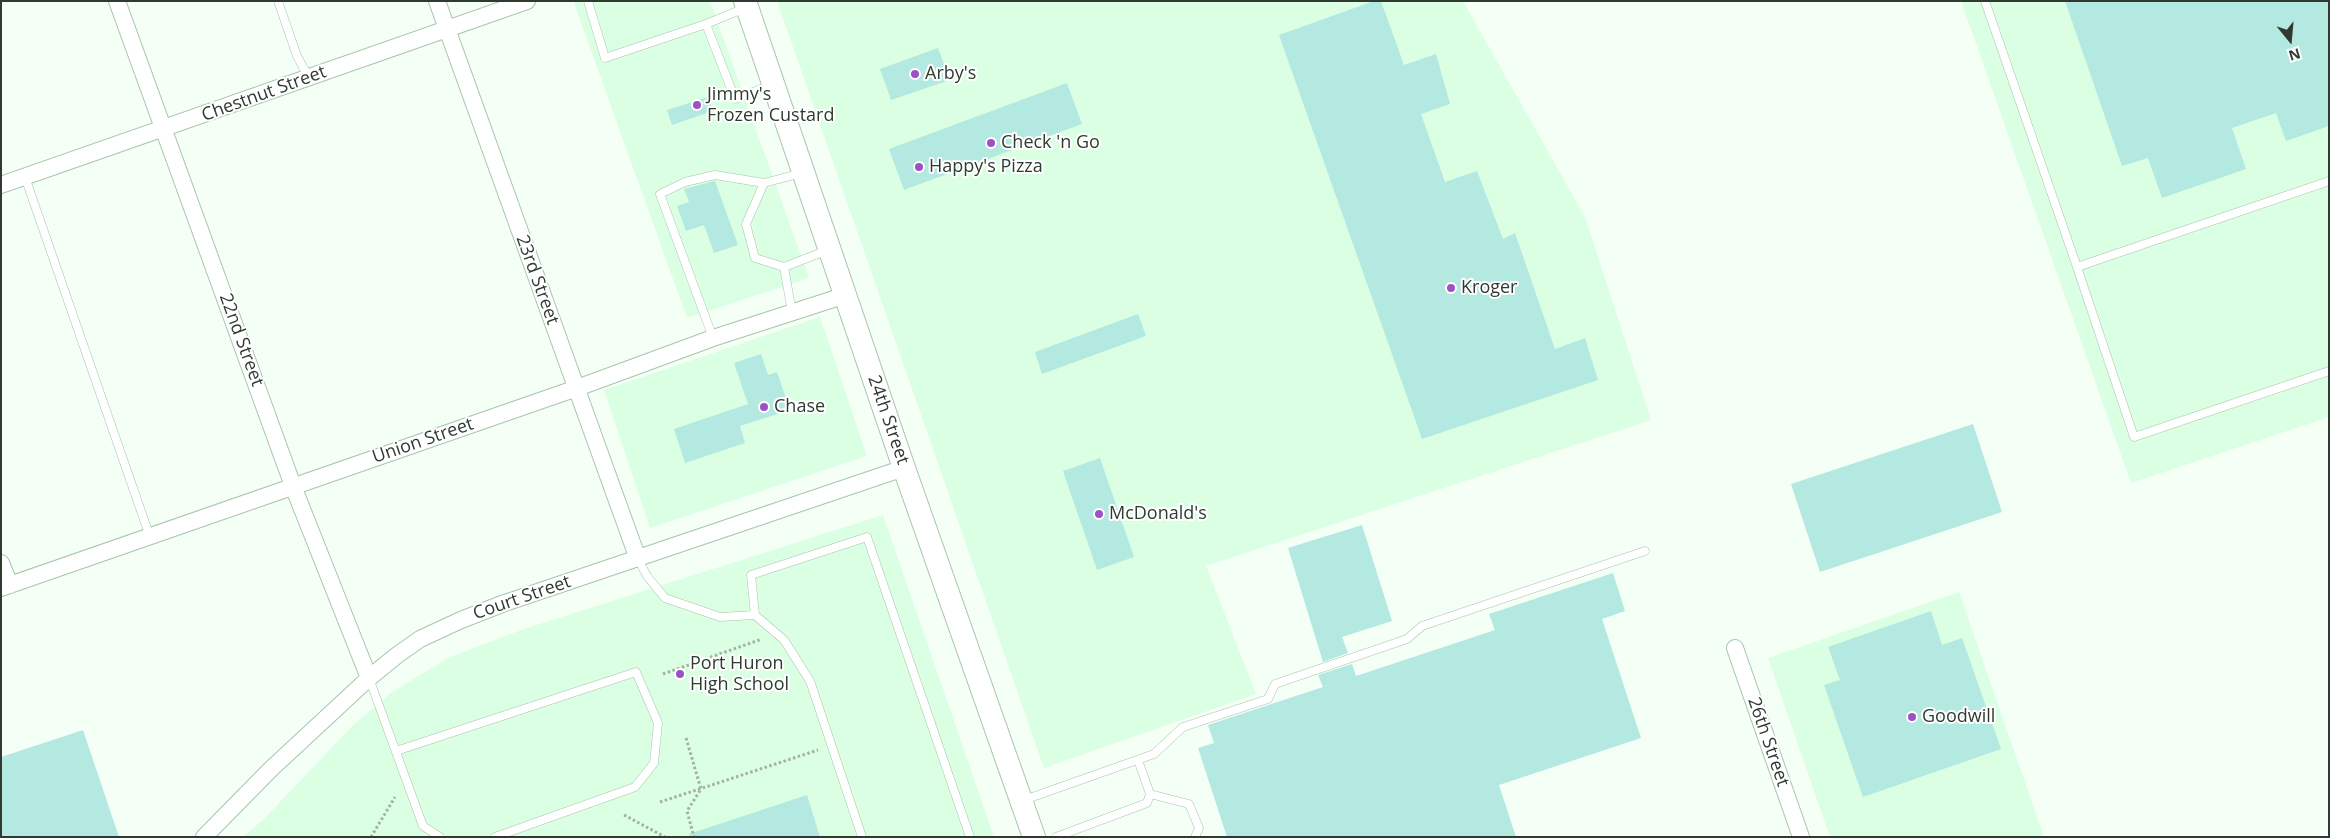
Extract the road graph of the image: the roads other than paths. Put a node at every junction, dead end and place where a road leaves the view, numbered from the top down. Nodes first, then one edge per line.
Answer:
1 (117, 1) edge
2 (278, 1) edge
3 (437, 1) edge
4 (527, 1) edge
5 (588, 1) edge
6 (1985, 1) edge
7 (746, 4) edge
8 (706, 24) junction
9 (447, 29) junction
10 (309, 78) junction
11 (773, 84) junction
12 (164, 130) junction
13 (804, 172) junction
14 (25, 177) junction
15 (2329, 181) edge
16 (764, 183) junction
17 (1, 185) edge
18 (830, 249) junction
19 (784, 267) junction
20 (2077, 267) junction
21 (846, 295) junction
22 (792, 312) junction
23 (713, 338) junction
24 (2329, 371) edge
25 (577, 388) junction
26 (904, 468) junction
27 (293, 486) junction
28 (150, 537) junction
29 (1645, 551) dead end
30 (638, 559) junction
31 (1, 563) edge
32 (5, 587) edge
33 (755, 615) junction
34 (1735, 648) dead end
35 (369, 678) junction
36 (396, 751) junction
37 (1138, 760) junction
38 (1150, 794) junction
39 (1021, 801) junction
40 (204, 837) edge
41 (440, 837) edge
42 (495, 837) edge
43 (862, 837) edge
44 (970, 837) edge
45 (1034, 837) edge
46 (1056, 837) edge
47 (1195, 837) edge
48 (1801, 837) edge

1 - 12 street, 22nd Street
2 - 10 lane
3 - 9 street, 23rd Street
4 - 9 street, Chestnut Street
5 - 8 lane
6 - 20 lane
7 - 8 lane
7 - 11 street, 24th Street
8 - 11 lane
9 - 10 street, Chestnut Street
9 - 25 street, 23rd Street
10 - 12 street, Chestnut Street
11 - 13 street, 24th Street
12 - 14 street, Chestnut Street
12 - 27 street, 22nd Street
13 - 16 lane
13 - 18 street, 24th Street
14 - 17 street, Chestnut Street
14 - 28 lane
15 - 20 lane
16 - 19 lane
16 - 23 lane
18 - 19 lane
18 - 21 street, 24th Street
19 - 22 lane
20 - 24 lane
21 - 22 street, Union Street
21 - 26 street, 24th Street
22 - 23 street, Union Street
23 - 25 street, Union Street
25 - 27 street, Union Street
25 - 30 street, 23rd Street
26 - 30 street, Court Street
26 - 39 street, 24th Street
27 - 28 street, Union Street
27 - 35 street, 22nd Street
28 - 32 street, Union Street
29 - 37 lane
30 - 33 lane
30 - 35 street, Court Street
31 - 32 street
33 - 43 lane
33 - 44 lane
34 - 48 street, 26th Street
35 - 36 lane
35 - 40 street, Court Street
36 - 41 lane
36 - 42 lane
37 - 38 lane
37 - 39 lane
38 - 46 lane
38 - 47 lane
39 - 45 street, 24th Street

